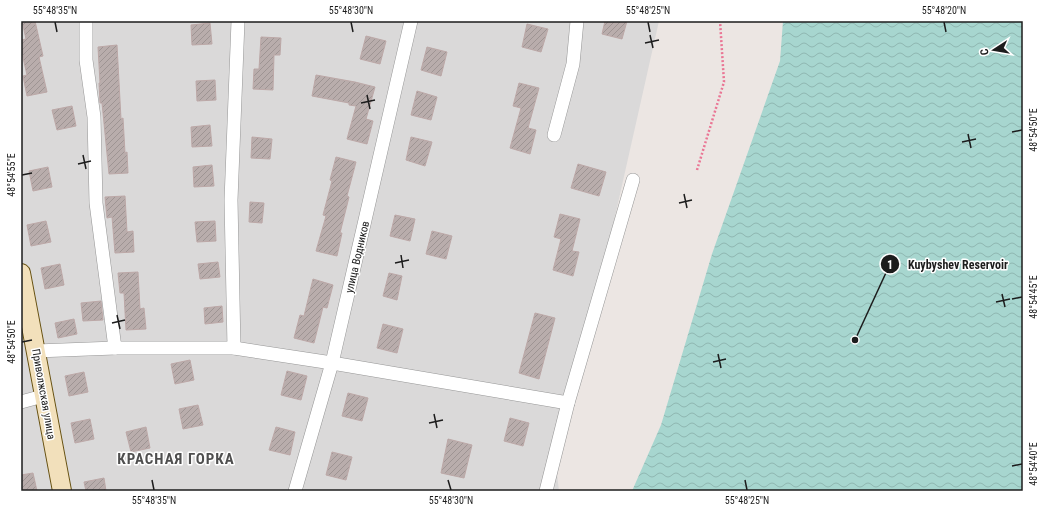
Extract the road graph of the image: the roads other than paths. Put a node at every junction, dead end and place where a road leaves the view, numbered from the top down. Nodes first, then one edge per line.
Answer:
1 (86, 21) edge
2 (238, 21) edge
3 (411, 21) edge
4 (577, 21) edge
5 (554, 136) dead end
6 (633, 180) dead end
7 (21, 272) edge
8 (115, 348) junction
9 (234, 348) junction
10 (36, 351) junction
11 (332, 363) junction
12 (43, 396) junction
13 (21, 402) edge
14 (568, 403) junction
15 (62, 491) edge
16 (295, 491) edge
17 (546, 491) edge

1 - 8 street
2 - 9 street
3 - 11 street, улица Водников
4 - 5 street
6 - 14 street
7 - 10 main road, Приволжская улица
8 - 9 street
8 - 10 street
9 - 11 street
10 - 12 main road, Приволжская улица
11 - 14 street
11 - 16 street, улица Водников
12 - 13 street
12 - 15 main road, Приволжская улица
14 - 17 street

